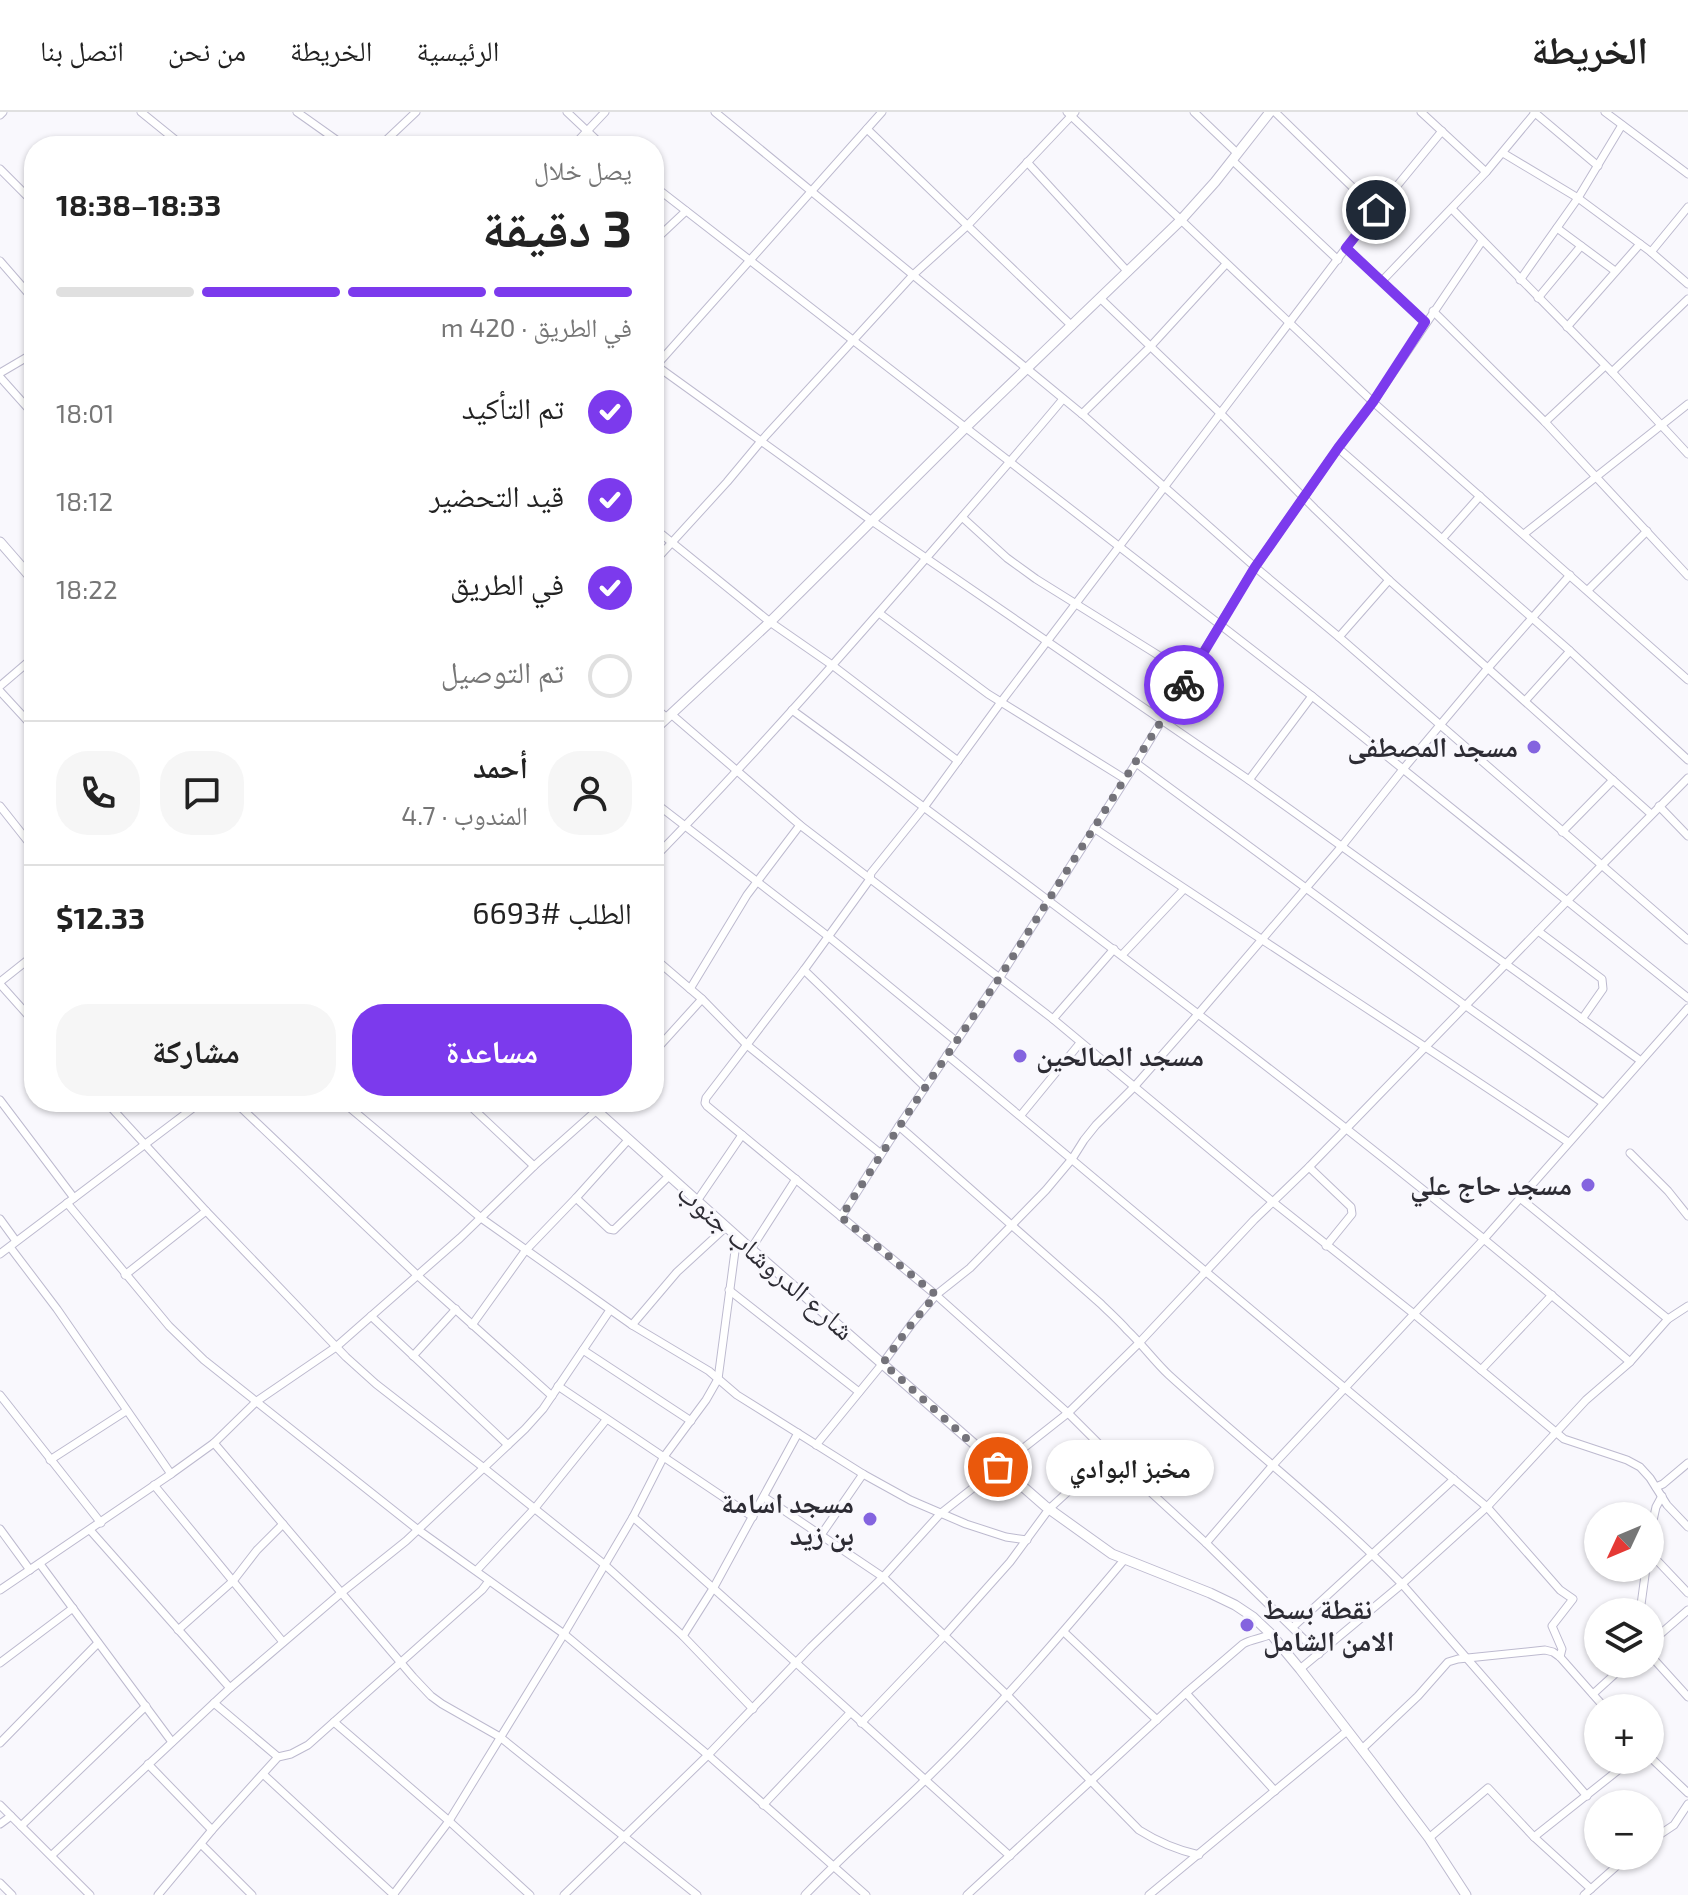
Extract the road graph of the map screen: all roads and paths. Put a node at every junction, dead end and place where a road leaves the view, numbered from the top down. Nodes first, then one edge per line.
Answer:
1 (141, 112) edge
2 (297, 112) edge
3 (416, 112) edge
4 (567, 112) edge
5 (605, 112) edge
6 (715, 112) edge
7 (869, 112) edge
8 (1194, 112) edge
9 (1273, 112) edge
10 (1421, 112) edge
11 (1534, 112) edge
12 (1605, 112) edge
13 (1071, 113) edge
14 (879, 115) edge
15 (1622, 125) junction
16 (867, 129) junction
17 (1442, 131) junction
18 (587, 132) junction
19 (171, 136) edge
20 (331, 136) edge
21 (391, 136) edge
22 (583, 136) edge
23 (592, 136) edge
24 (1503, 153) junction
25 (1235, 157) junction
26 (1027, 162) junction
27 (1598, 166) junction
28 (0, 169) edge
29 (1486, 172) junction
30 (1688, 174) edge
31 (811, 191) junction
32 (24, 193) edge
33 (664, 194) edge
34 (1578, 198) junction
35 (1688, 207) edge
36 (1452, 209) junction
37 (1376, 210) junction
38 (686, 211) junction
39 (1180, 221) junction
40 (968, 225) junction
41 (1557, 228) junction
42 (664, 232) edge
43 (1482, 241) junction
44 (1640, 244) junction
45 (1581, 246) junction
46 (1346, 248) junction
47 (1651, 252) junction
48 (749, 260) junction
49 (1338, 260) junction
50 (0, 261) edge
51 (1226, 264) junction
52 (1615, 271) junction
53 (1128, 272) junction
54 (913, 275) junction
55 (1520, 280) junction
56 (1382, 281) junction
57 (1688, 284) edge
58 (24, 289) edge
59 (1538, 298) junction
60 (1101, 299) junction
61 (1688, 299) edge
62 (1433, 311) junction
63 (1425, 322) junction
64 (1290, 323) junction
65 (1072, 326) junction
66 (1567, 327) junction
67 (853, 339) junction
68 (1150, 347) junction
69 (664, 356) edge
70 (24, 359) edge
71 (1608, 369) junction
72 (1027, 370) junction
73 (664, 372) edge
74 (0, 375) edge
75 (1063, 399) junction
76 (1373, 402) junction
77 (24, 403) edge
78 (1688, 404) edge
79 (1082, 414) junction
80 (1221, 414) junction
81 (1545, 422) junction
82 (1661, 426) junction
83 (966, 427) junction
84 (762, 440) junction
85 (1338, 448) junction
86 (1688, 454) edge
87 (1012, 461) junction
88 (1595, 476) junction
89 (1164, 488) junction
90 (1480, 496) junction
91 (1304, 497) junction
92 (962, 517) junction
93 (872, 521) junction
94 (1647, 531) junction
95 (1524, 534) junction
96 (664, 536) edge
97 (1442, 539) junction
98 (0, 542) edge
99 (671, 542) junction
100 (1120, 547) junction
101 (664, 550) edge
102 (926, 558) junction
103 (1255, 567) junction
104 (24, 570) edge
105 (1570, 575) junction
106 (1688, 576) edge
107 (1389, 580) junction
108 (1588, 590) junction
109 (1076, 604) junction
110 (879, 613) junction
111 (1532, 618) junction
112 (770, 622) junction
113 (1220, 626) junction
114 (1339, 637) junction
115 (1048, 642) junction
116 (1570, 651) junction
117 (832, 665) junction
118 (24, 666) edge
119 (1488, 668) junction
120 (1190, 675) junction
121 (1688, 680) edge
122 (0, 688) edge
123 (1312, 696) junction
124 (1525, 701) junction
125 (1001, 702) junction
126 (792, 710) junction
127 (664, 713) edge
128 (24, 716) edge
129 (669, 716) junction
130 (664, 721) edge
131 (1162, 721) junction
132 (1440, 725) junction
133 (1688, 760) edge
134 (958, 761) junction
135 (1136, 763) junction
136 (1404, 768) junction
137 (737, 772) junction
138 (1688, 778) edge
139 (1125, 779) junction
140 (1249, 780) junction
141 (1613, 780) junction
142 (0, 806) edge
143 (925, 806) junction
144 (1659, 806) junction
145 (664, 810) edge
146 (1651, 814) junction
147 (800, 825) junction
148 (685, 827) junction
149 (1094, 828) junction
150 (1562, 832) junction
151 (24, 836) edge
152 (1688, 836) edge
153 (1342, 846) junction
154 (664, 848) edge
155 (1601, 866) junction
156 (870, 879) junction
157 (756, 882) junction
158 (1306, 888) junction
159 (1184, 889) junction
160 (1048, 901) junction
161 (1567, 902) junction
162 (1538, 931) junction
163 (829, 937) junction
164 (1260, 940) junction
165 (1688, 940) edge
166 (1118, 952) junction
167 (24, 963) edge
168 (1506, 964) junction
169 (664, 967) edge
170 (804, 970) junction
171 (1000, 977) junction
172 (0, 983) edge
173 (690, 989) junction
174 (1688, 998) edge
175 (702, 999) junction
176 (1466, 1006) junction
177 (1688, 1008) edge
178 (24, 1011) edge
179 (1199, 1013) junction
180 (1053, 1019) junction
181 (1582, 1019) junction
182 (664, 1041) edge
183 (956, 1041) junction
184 (1080, 1043) junction
185 (747, 1045) junction
186 (1426, 1047) junction
187 (947, 1055) junction
188 (1641, 1061) junction
189 (925, 1087) junction
190 (1134, 1087) junction
191 (0, 1100) edge
192 (1603, 1103) junction
193 (115, 1112) edge
194 (188, 1112) edge
195 (246, 1112) edge
196 (355, 1112) edge
197 (477, 1112) edge
198 (596, 1112) edge
199 (598, 1112) edge
200 (1021, 1115) junction
201 (899, 1126) junction
202 (1347, 1128) junction
203 (742, 1135) junction
204 (629, 1139) junction
205 (1568, 1142) junction
206 (145, 1145) junction
207 (1630, 1153) dead end
208 (881, 1154) junction
209 (1072, 1159) junction
210 (534, 1166) junction
211 (1309, 1167) junction
212 (669, 1176) junction
213 (796, 1179) junction
214 (576, 1198) junction
215 (1520, 1198) junction
216 (70, 1200) junction
217 (697, 1201) junction
218 (1273, 1202) junction
219 (206, 1211) junction
220 (1688, 1214) edge
221 (841, 1217) junction
222 (481, 1218) junction
223 (0, 1219) edge
224 (726, 1227) junction
225 (1011, 1227) junction
226 (737, 1236) junction
227 (1484, 1239) junction
228 (13, 1244) junction
229 (1326, 1246) junction
230 (751, 1249) junction
231 (525, 1251) junction
232 (0, 1254) edge
233 (1205, 1272) junction
234 (125, 1275) junction
235 (417, 1275) junction
236 (729, 1290) junction
237 (936, 1295) junction
238 (1552, 1295) junction
239 (1688, 1306) edge
240 (456, 1309) junction
241 (610, 1310) junction
242 (1414, 1314) junction
243 (371, 1316) junction
244 (1668, 1319) junction
245 (472, 1325) junction
246 (632, 1325) junction
247 (1139, 1343) junction
248 (336, 1347) junction
249 (583, 1350) junction
250 (413, 1356) junction
251 (1630, 1362) junction
252 (883, 1363) junction
253 (1481, 1370) junction
254 (718, 1379) junction
255 (558, 1386) junction
256 (1344, 1387) junction
257 (859, 1392) junction
258 (0, 1395) edge
259 (552, 1396) junction
260 (257, 1401) junction
261 (126, 1411) junction
262 (1068, 1413) junction
263 (606, 1420) junction
264 (691, 1421) junction
265 (798, 1433) junction
266 (1557, 1433) junction
267 (214, 1443) junction
268 (508, 1445) junction
269 (816, 1445) junction
270 (1109, 1454) junction
271 (663, 1458) junction
272 (50, 1460) junction
273 (1688, 1463) edge
274 (1273, 1465) junction
275 (998, 1467) junction
276 (484, 1468) junction
277 (171, 1474) junction
278 (863, 1474) junction
279 (1454, 1479) junction
280 (154, 1485) junction
281 (1656, 1487) junction
282 (1662, 1496) junction
283 (764, 1497) junction
284 (1659, 1502) edge
285 (1487, 1507) junction
286 (535, 1508) junction
287 (1049, 1509) junction
288 (940, 1514) junction
289 (633, 1517) junction
290 (753, 1517) junction
291 (101, 1523) junction
292 (283, 1524) junction
293 (1688, 1527) edge
294 (0, 1529) edge
295 (417, 1529) junction
296 (90, 1530) junction
297 (821, 1535) junction
298 (1027, 1540) junction
299 (1206, 1543) junction
300 (1373, 1554) junction
301 (1124, 1560) junction
302 (40, 1564) junction
303 (605, 1565) junction
304 (1664, 1568) edge
305 (30, 1570) junction
306 (477, 1570) junction
307 (883, 1577) junction
308 (233, 1581) junction
309 (489, 1581) junction
310 (1402, 1584) junction
311 (714, 1587) junction
312 (0, 1590) edge
313 (341, 1593) junction
314 (1688, 1593) edge
315 (73, 1608) junction
316 (1688, 1610) edge
317 (1293, 1627) junction
318 (178, 1630) junction
319 (1664, 1631) edge
320 (1064, 1632) junction
321 (564, 1634) junction
322 (1271, 1634) junction
323 (683, 1636) junction
324 (944, 1636) junction
325 (283, 1642) junction
326 (98, 1643) junction
327 (1319, 1654) junction
328 (1560, 1657) junction
329 (1468, 1660) junction
330 (0, 1663) edge
331 (401, 1663) junction
332 (796, 1663) junction
333 (1300, 1669) junction
334 (1664, 1670) edge
335 (1611, 1678) edge
336 (230, 1688) junction
337 (1186, 1693) junction
338 (1593, 1694) joint
339 (1007, 1695) junction
340 (1688, 1697) edge
341 (214, 1703) junction
342 (146, 1706) junction
343 (753, 1709) junction
344 (850, 1713) junction
345 (1157, 1720) junction
346 (334, 1722) junction
347 (861, 1723) junction
348 (1347, 1731) junction
349 (500, 1737) junction
350 (172, 1742) junction
351 (0, 1743) edge
352 (1362, 1749) junction
353 (708, 1755) junction
354 (278, 1757) junction
355 (148, 1764) junction
356 (1664, 1770) edge
357 (263, 1774) junction
358 (1614, 1774) edge
359 (925, 1780) junction
360 (1092, 1781) junction
361 (1594, 1790) edge
362 (1275, 1791) junction
363 (1584, 1793) edge
364 (1688, 1793) edge
365 (1584, 1798) edge
366 (1688, 1804) edge
367 (0, 1805) edge
368 (763, 1805) junction
369 (11, 1816) junction
370 (449, 1821) junction
371 (0, 1824) edge
372 (21, 1826) junction
373 (212, 1830) junction
374 (1664, 1832) edge
375 (624, 1835) junction
376 (1534, 1837) junction
377 (1429, 1838) junction
378 (201, 1844) junction
379 (52, 1855) junction
380 (1199, 1855) junction
381 (1010, 1856) junction
382 (832, 1867) junction
383 (1612, 1870) edge
384 (0, 1883) edge
385 (1591, 1889) junction
386 (12, 1895) edge
387 (90, 1895) edge
388 (158, 1895) edge
389 (252, 1895) edge
390 (394, 1895) edge
391 (530, 1895) edge
392 (564, 1895) edge
393 (696, 1895) edge
394 (805, 1895) edge
395 (866, 1895) edge
396 (967, 1895) edge
397 (1149, 1895) edge
398 (1466, 1895) edge
399 (1584, 1895) edge

1 - 19 street
2 - 20 street
3 - 21 street
4 - 18 street
5 - 18 street
6 - 31 street
7 - 14 street
8 - 25 street
9 - 25 street
9 - 37 street
10 - 17 street
11 - 24 street
11 - 27 street
12 - 15 street
13 - 26 street
13 - 39 street
14 - 16 street
15 - 27 street
15 - 30 street
16 - 31 street
16 - 40 street
17 - 29 street
17 - 37 street
18 - 22 street
18 - 23 street
24 - 29 street
24 - 34 street
25 - 39 street
25 - 49 street
26 - 40 street
26 - 53 street
27 - 34 street
28 - 32 street
29 - 36 street
31 - 48 street
31 - 54 street
33 - 38 street
34 - 41 street
34 - 44 street
35 - 47 street
36 - 43 street
36 - 56 street
37 - 46 street
38 - 42 street
38 - 48 street
39 - 51 street
39 - 53 street
40 - 54 street
40 - 65 street
41 - 45 street
41 - 55 street
43 - 55 street
43 - 62 street
44 - 47 street
44 - 52 street
45 - 52 street
45 - 59 street
46 - 49 street
46 - 56 street
47 - 57 street
48 - 67 street
48 - 69 street
49 - 64 street
50 - 58 street
51 - 64 street
51 - 68 street
52 - 66 street
53 - 60 street
54 - 67 street
54 - 72 street
55 - 59 street
56 - 63 street
59 - 66 street
60 - 65 street
60 - 68 street
61 - 71 street
62 - 63 street
62 - 81 street
63 - 76 street
64 - 76 street
64 - 80 street
65 - 72 street
66 - 71 street
67 - 83 street
67 - 84 street
68 - 79 street
68 - 80 street
70 - 74 street
71 - 81 street
71 - 82 street
72 - 75 street
72 - 83 street
73 - 84 street
74 - 77 street
75 - 79 street
75 - 87 street
76 - 85 street
76 - 90 street
78 - 82 street
79 - 89 street
80 - 89 street
80 - 91 street
81 - 88 street
82 - 86 street
82 - 88 street
83 - 87 street
83 - 93 street
84 - 93 street
84 - 99 street
85 - 91 street
85 - 97 street
87 - 92 street
87 - 100 street
88 - 94 street
88 - 95 street
89 - 100 street
89 - 103 street
90 - 95 street
90 - 97 street
91 - 103 street
91 - 107 street
92 - 102 street
92 - 109 street
93 - 102 street
93 - 112 street
94 - 106 street
94 - 108 street
95 - 105 street
96 - 99 street
97 - 111 street
98 - 104 street
99 - 101 street
99 - 112 street
100 - 109 street
100 - 113 street
102 - 110 street
102 - 115 street
103 - 113 street
103 - 114 street
105 - 108 street
105 - 111 street
107 - 114 street
107 - 119 street
108 - 121 street
109 - 115 street
109 - 120 street
110 - 117 street
110 - 125 street
111 - 116 street
111 - 119 street
112 - 117 street
112 - 129 street
113 - 120 street
113 - 123 street
114 - 132 street
115 - 125 street
115 - 131 street
116 - 124 street
116 - 133 street
117 - 126 street
117 - 134 street
118 - 122 street
119 - 124 street
119 - 132 street
120 - 131 street
122 - 128 street
123 - 136 street
123 - 140 street
124 - 141 street
125 - 134 street
125 - 139 street
126 - 137 street
126 - 143 street
127 - 129 street
129 - 130 street
129 - 137 street
131 - 135 street
131 - 140 street
132 - 136 street
132 - 150 street
134 - 143 street
135 - 139 street
135 - 158 street
136 - 153 street
136 - 161 street
137 - 147 street
137 - 148 street
138 - 144 street
139 - 149 street
140 - 153 street
141 - 146 street
141 - 150 street
142 - 151 street
143 - 156 street
143 - 160 street
144 - 146 street
144 - 152 street
145 - 148 street
146 - 155 street
147 - 156 street
147 - 157 street
148 - 154 street
148 - 157 street
149 - 159 street
149 - 160 street
150 - 155 street
153 - 158 street
153 - 168 street
155 - 161 street
155 - 165 street
156 - 163 street
156 - 171 street
157 - 163 street
157 - 173 street
158 - 164 street
158 - 176 street
159 - 164 street
159 - 166 street
160 - 166 street
160 - 171 street
161 - 162 street
161 - 174 street
162 - 168 street
162 - 181 street
163 - 170 street
163 - 183 street
164 - 179 street
164 - 186 street
166 - 179 street
166 - 180 street
167 - 172 street
168 - 176 street
168 - 181 street
169 - 173 street
170 - 185 street
170 - 189 street
171 - 180 street
171 - 183 street
172 - 178 street
173 - 175 street
175 - 182 street
175 - 185 street
176 - 186 street
176 - 192 street
177 - 188 street
179 - 190 street
179 - 202 street
180 - 184 street
181 - 188 street
183 - 187 street
184 - 190 street
184 - 200 street
185 - 203 street
185 - 208 street
186 - 202 street
186 - 205 street
187 - 189 street
187 - 200 street
188 - 192 street
189 - 201 street
190 - 209 street
190 - 218 street
191 - 216 street
192 - 205 street
193 - 206 street
194 - 206 street
195 - 235 street
196 - 222 street
197 - 210 street
198 - 210 street
199 - 204 street, شارع الدروشاب جنوب
200 - 209 street
201 - 208 street
201 - 225 street
202 - 211 street
202 - 227 street
203 - 213 street
203 - 217 street
204 - 212 street, شارع الدروشاب جنوب
204 - 214 street
205 - 215 street
206 - 216 street
206 - 219 street
207 - 220 street
208 - 221 street
209 - 225 street
209 - 233 street
210 - 222 street
211 - 218 street
211 - 229 street
212 - 214 street
212 - 217 street, شارع الدروشاب جنوب
213 - 221 street
213 - 230 street
214 - 231 street
215 - 227 street
215 - 244 street
216 - 228 street
216 - 234 street
217 - 224 street, شارع الدروشاب جنوب
218 - 229 street
218 - 233 street
219 - 234 street
219 - 248 street
221 - 237 street
222 - 231 street
222 - 235 street
223 - 228 street
224 - 226 street, شارع الدروشاب جنوب
224 - 246 street
225 - 237 street
225 - 247 street
226 - 230 street, شارع الدروشاب جنوب
226 - 236 street
227 - 238 street
227 - 242 street
228 - 232 street
228 - 261 street
229 - 242 street
230 - 252 street, شارع الدروشاب جنوب
231 - 241 street
231 - 245 street
233 - 247 street
233 - 256 street
234 - 260 street
235 - 240 street
235 - 243 street
236 - 254 street
236 - 257 street
237 - 252 street
237 - 262 street
238 - 251 street
238 - 253 street
239 - 244 street
240 - 245 street
240 - 250 street
241 - 246 street
241 - 249 street
242 - 253 street
242 - 256 street
243 - 248 street
243 - 250 street
244 - 251 street
245 - 259 street
246 - 254 street
247 - 262 street
247 - 274 street
248 - 260 street
248 - 276 street
249 - 255 street
249 - 264 street
250 - 268 street
251 - 266 street
252 - 257 street
252 - 275 street, شارع الدروشاب جنوب
253 - 266 street
254 - 264 street
254 - 265 street
255 - 259 street
255 - 263 street
256 - 274 street
256 - 279 street
257 - 269 street
258 - 272 street
259 - 268 street
260 - 267 street
260 - 295 street
261 - 272 street
261 - 277 street
262 - 270 street
262 - 275 street
263 - 271 street
263 - 286 street
264 - 271 street
265 - 269 street
265 - 283 street
266 - 281 street
266 - 285 street
267 - 277 street
267 - 292 street
268 - 276 street
269 - 278 street
270 - 287 street
270 - 299 street
271 - 289 street
271 - 290 street
272 - 291 street
273 - 281 street
274 - 299 street
274 - 300 street
275 - 287 street, شارع الدروشاب جنوب
275 - 288 street
276 - 286 street
276 - 295 street
277 - 280 street
278 - 288 street
278 - 297 street
279 - 285 street
279 - 300 street
280 - 291 street
280 - 308 street
281 - 282 street
282 - 284 street
282 - 293 street
283 - 290 street
283 - 297 street
285 - 310 street
285 - 328 street
286 - 303 street
286 - 306 street
287 - 298 street
287 - 301 street, شارع الدروشاب جنوب
288 - 298 street
288 - 307 street
289 - 303 street
289 - 311 street
290 - 311 street
291 - 296 street
292 - 308 street
292 - 313 street
294 - 305 street
295 - 306 street
295 - 313 street
296 - 302 street
296 - 318 street
297 - 307 street
298 - 324 street
299 - 317 street
300 - 310 street
300 - 317 street
301 - 320 street
301 - 322 street, شارع الدروشاب جنوب
302 - 305 street
302 - 315 street
303 - 321 street
303 - 323 street
304 - 314 street
305 - 312 street
306 - 309 street
307 - 324 street
307 - 332 street
308 - 318 street
308 - 325 street
309 - 321 street
309 - 331 street
310 - 327 street
310 - 329 street
311 - 323 street
311 - 332 street
313 - 325 street
313 - 331 street
315 - 326 street
315 - 330 street
316 - 319 street
317 - 327 street
318 - 336 street
320 - 339 street
320 - 345 street
321 - 349 street
321 - 353 street
322 - 333 street, شارع الدروشاب جنوب
322 - 337 street
323 - 343 street
324 - 339 street
324 - 347 street
325 - 336 street
326 - 342 street
326 - 351 street
327 - 333 street
328 - 329 street
328 - 338 street
329 - 352 street
329 - 363 street
331 - 346 street
331 - 349 street
332 - 343 street
332 - 344 street
333 - 348 street, شارع الدروشاب جنوب
334 - 340 street
335 - 338 street
336 - 341 street
337 - 345 street
337 - 362 street
339 - 359 street
339 - 360 street
341 - 350 street
341 - 354 street
342 - 350 street
342 - 372 street
343 - 353 street
344 - 347 street
344 - 368 street
345 - 360 street
346 - 354 street
346 - 370 street
347 - 359 street
348 - 352 street, شارع الدروشاب جنوب
348 - 362 street
349 - 370 street
349 - 375 street
350 - 355 street
352 - 377 street, شارع الدروشاب جنوب
353 - 368 street
353 - 375 street
354 - 357 street
355 - 373 street
355 - 379 street
356 - 364 street
357 - 373 street
357 - 390 street
358 - 361 street
359 - 381 street
359 - 382 street
360 - 380 street
360 - 381 street
362 - 380 street
365 - 376 street
366 - 374 street
367 - 369 street
368 - 382 street
369 - 371 street
369 - 372 street
370 - 390 street
370 - 391 street
372 - 379 street
373 - 378 street
375 - 392 street
375 - 393 street
376 - 377 street
376 - 385 street
377 - 398 street, شارع الدروشاب جنوب
378 - 388 street
378 - 389 street
379 - 387 street
380 - 397 street
381 - 396 street
382 - 394 street
382 - 395 street
383 - 385 street
384 - 386 street
385 - 399 street

